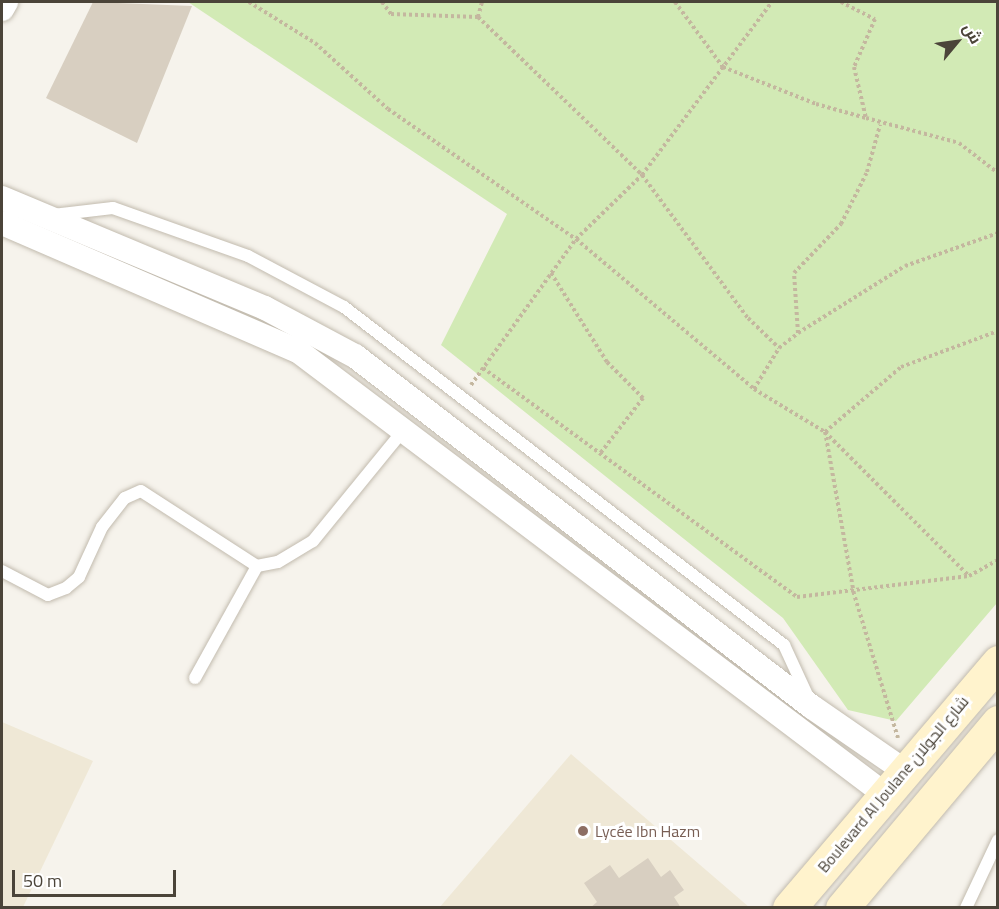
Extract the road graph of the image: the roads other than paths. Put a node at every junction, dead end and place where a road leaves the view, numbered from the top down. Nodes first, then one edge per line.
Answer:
1 (6, 2) edge
2 (2, 9) edge
3 (2, 198) edge
4 (49, 215) junction
5 (2, 223) edge
6 (409, 397) junction
7 (396, 422) junction
8 (257, 566) junction
9 (2, 571) edge
10 (998, 662) edge
11 (195, 678) dead end
12 (812, 707) junction
13 (998, 722) edge
14 (900, 773) junction
15 (998, 840) edge
16 (789, 908) edge
17 (842, 908) edge
18 (966, 908) edge

1 - 2 street
3 - 4 street
4 - 6 street
4 - 12 lane
5 - 7 street
6 - 7 street
6 - 12 street
7 - 8 lane
7 - 14 street
8 - 9 lane
8 - 11 lane
10 - 14 main road, Boulevard Al Joulane شارع الجولان
12 - 14 street
13 - 17 main road
14 - 16 main road, Boulevard Al Joulane شارع الجولان
15 - 18 lane

